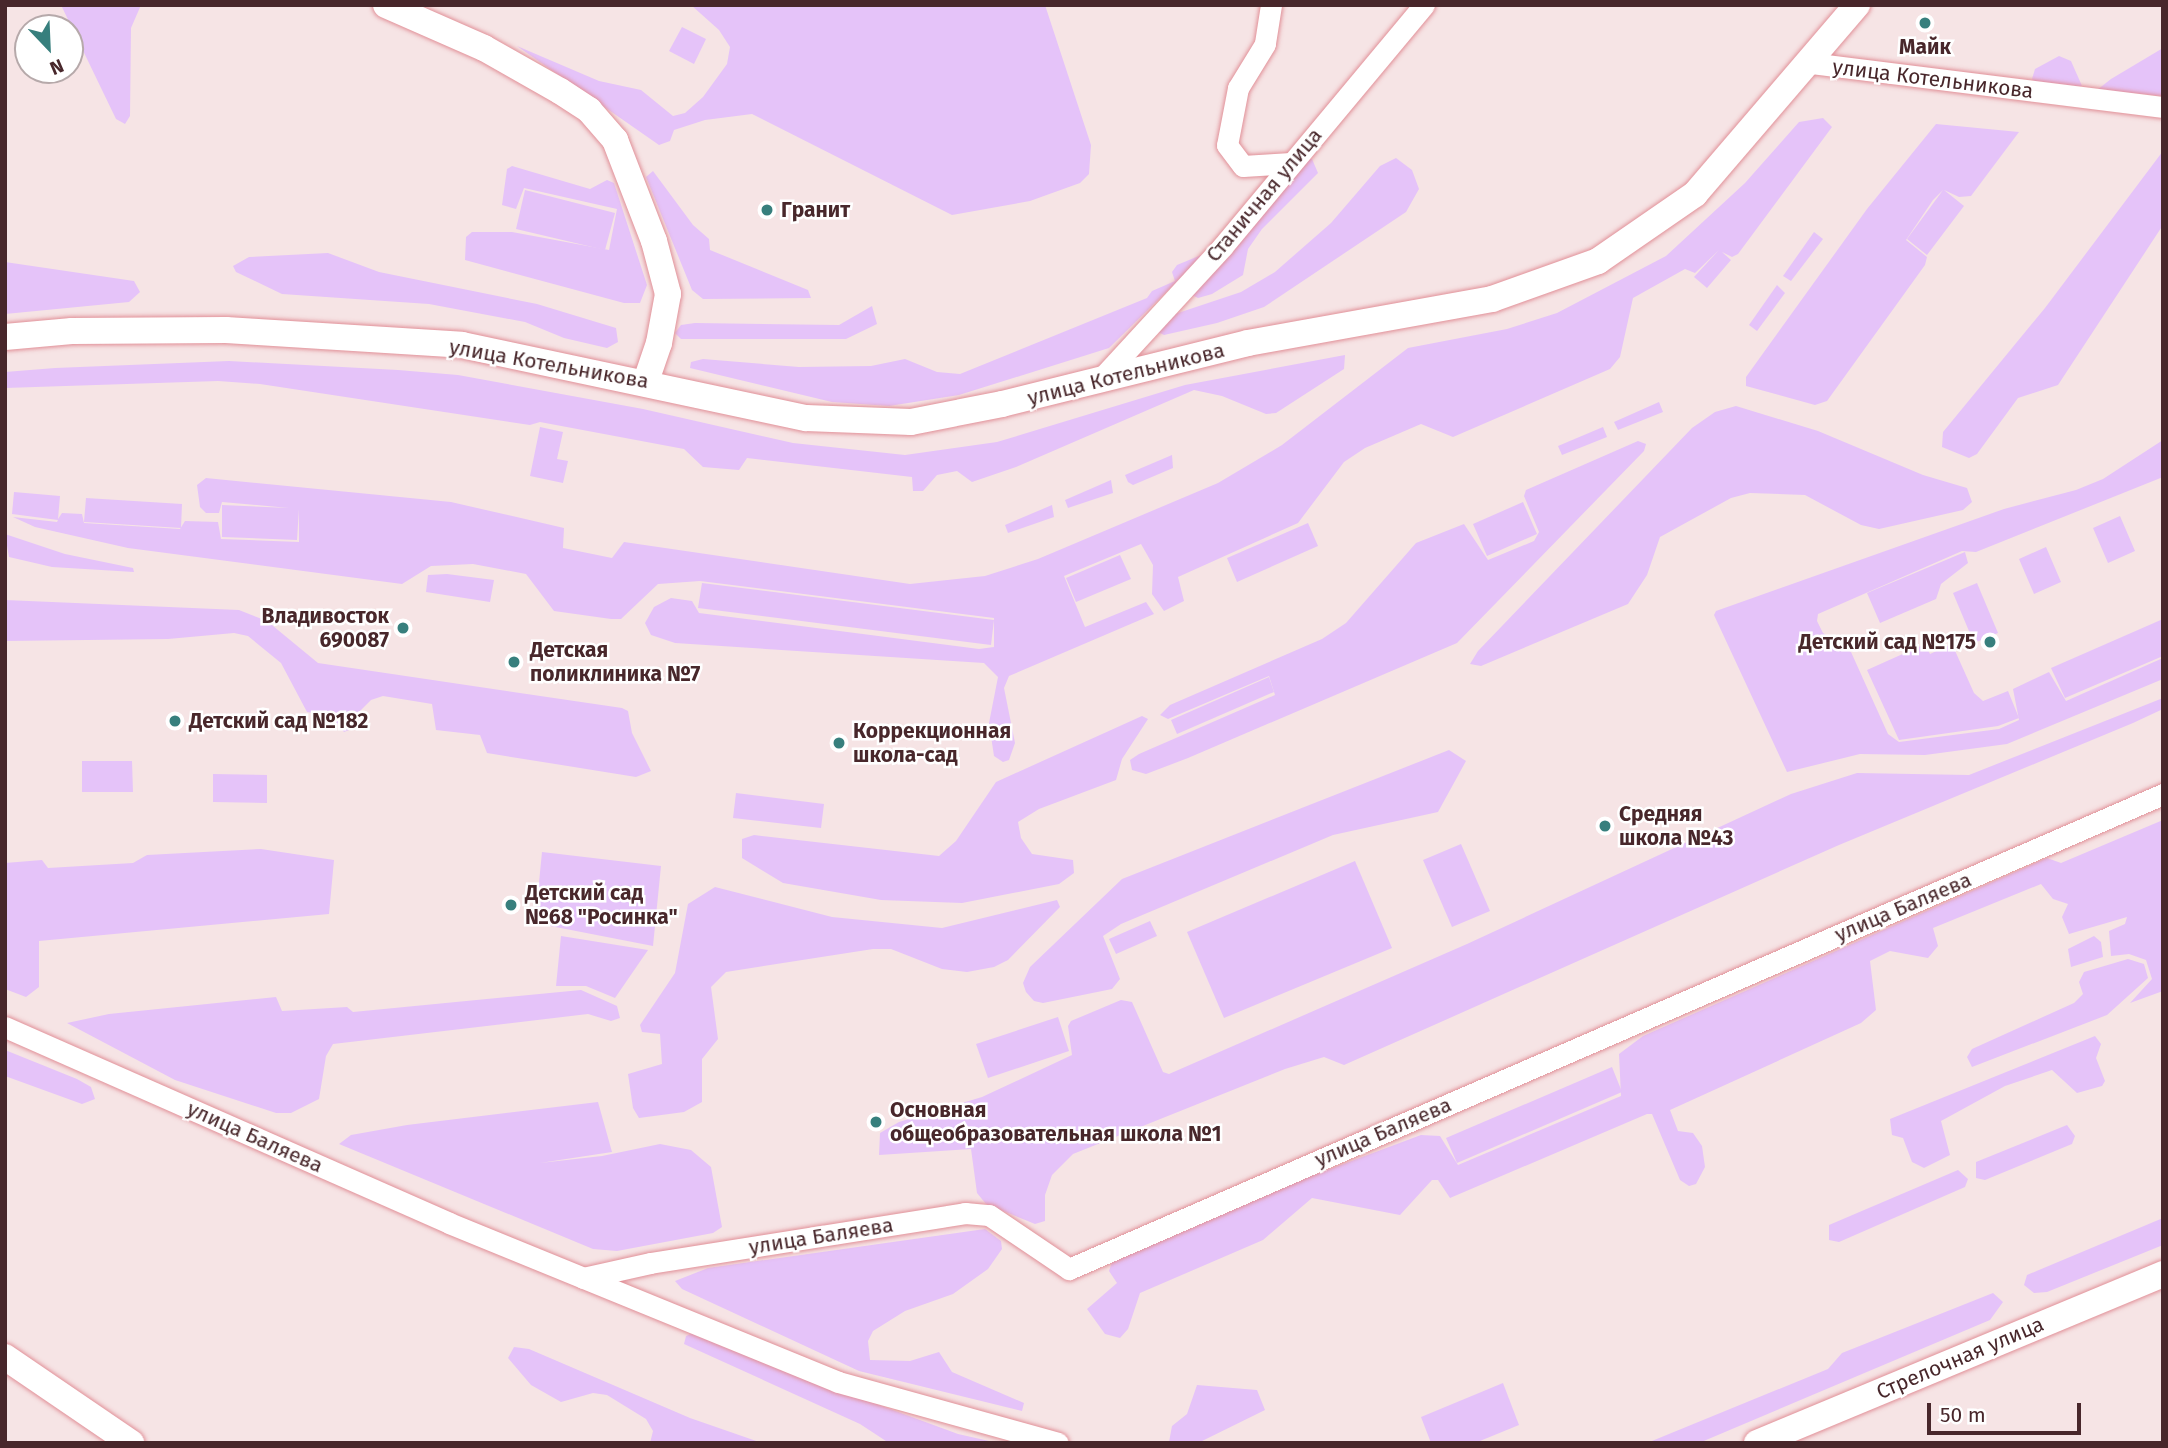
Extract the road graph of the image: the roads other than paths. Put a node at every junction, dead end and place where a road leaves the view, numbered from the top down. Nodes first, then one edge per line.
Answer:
1 (386, 5) edge
2 (1271, 5) edge
3 (1424, 5) edge
4 (1857, 5) edge
5 (1810, 63) junction
6 (2163, 107) edge
7 (1291, 163) junction
8 (5, 337) edge
9 (646, 381) junction
10 (1099, 381) junction
11 (2163, 794) edge
12 (5, 1027) edge
13 (2163, 1274) edge
14 (583, 1278) junction
15 (5, 1357) edge
16 (131, 1443) edge
17 (1058, 1443) edge
18 (1757, 1443) edge

1 - 9 main road
2 - 7 street
3 - 7 street, Станичная улица
4 - 5 main road
5 - 6 street, улица Котельникова
5 - 10 main road, улица Котельникова
7 - 10 street, Станичная улица
8 - 9 main road, улица Котельникова
9 - 10 main road, улица Котельникова
11 - 14 street, улица Баляева
12 - 14 street, улица Баляева
13 - 18 main road, Стрелочная улица
14 - 17 street, улица Баляева
15 - 16 main road

